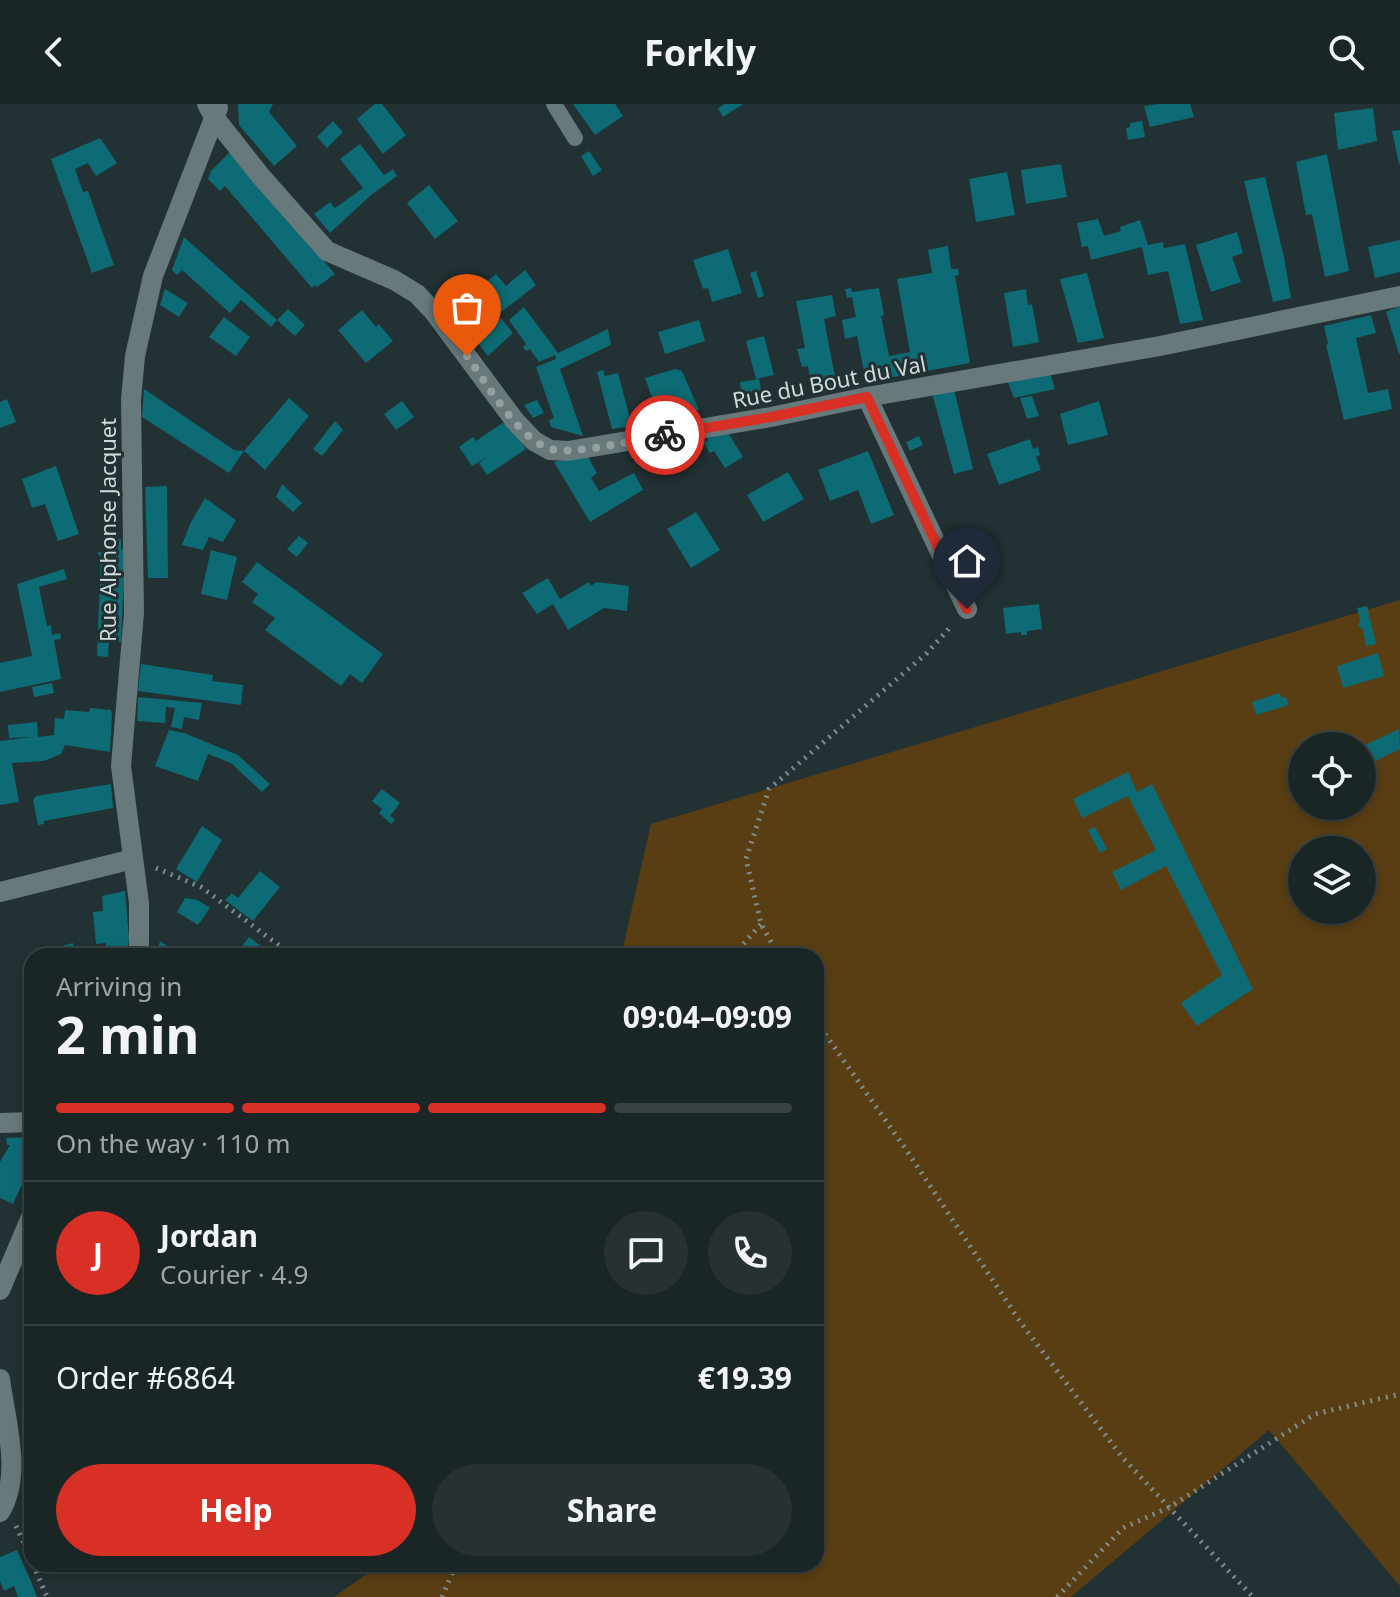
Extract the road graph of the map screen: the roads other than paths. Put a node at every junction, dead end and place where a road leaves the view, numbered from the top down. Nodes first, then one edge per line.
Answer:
1 (554, 104) edge
2 (214, 108) edge
3 (575, 138) dead end
4 (1400, 296) edge
5 (867, 397) junction
6 (967, 609) road end
7 (133, 859) junction
8 (0, 892) edge
9 (139, 948) edge
10 (24, 1122) edge
11 (0, 1123) edge
12 (24, 1234) edge
13 (0, 1290) edge
14 (0, 1379) edge
15 (3, 1508) edge

1 - 3 lane
2 - 5 street, Rue du Bout du Val
2 - 7 street, Rue Alphonse Jacquet
4 - 5 street, Rue du Bout du Val
5 - 6 street
7 - 8 street
7 - 9 street, Rue Alphonse Jacquet
10 - 11 street
12 - 13 street
14 - 15 street

